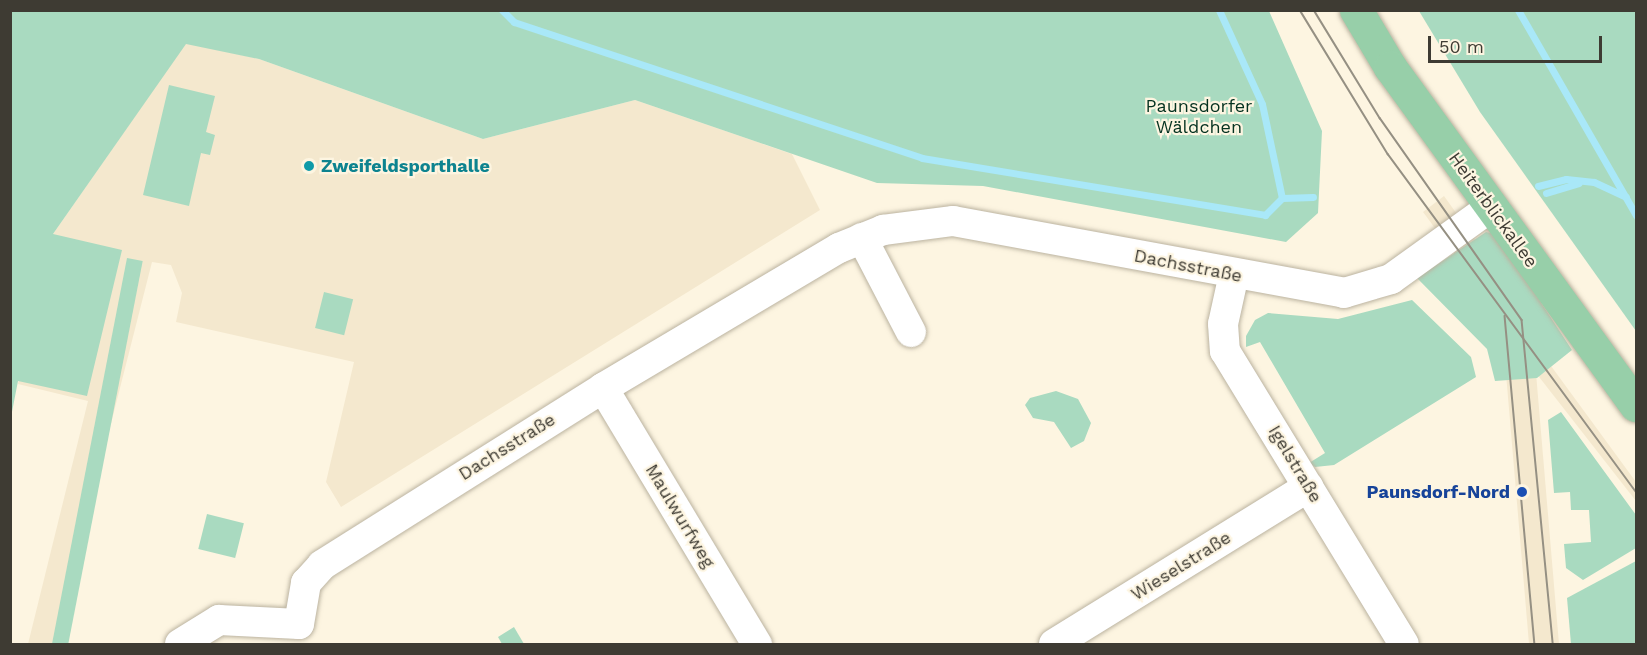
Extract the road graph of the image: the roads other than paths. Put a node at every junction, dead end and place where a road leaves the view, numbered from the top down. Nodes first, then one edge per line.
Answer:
1 (1356, 10) edge
2 (1491, 207) junction
3 (862, 238) junction
4 (1234, 274) junction
5 (911, 332) dead end
6 (603, 388) junction
7 (1636, 405) edge
8 (1308, 487) junction
9 (305, 634) edge
10 (180, 645) edge
11 (757, 645) edge
12 (1054, 645) edge
13 (1404, 645) edge

1 - 2 main road, Heiterblickallee
2 - 4 street, Dachsstraße
2 - 7 main road, Heiterblickallee
3 - 4 street, Dachsstraße
3 - 5 street
3 - 6 street, Dachsstraße
4 - 8 street, Igelstraße
6 - 9 street, Dachsstraße
6 - 11 street, Maulwurfweg
8 - 12 street, Wieselstraße
8 - 13 street, Igelstraße
9 - 10 street, Dachsstraße

